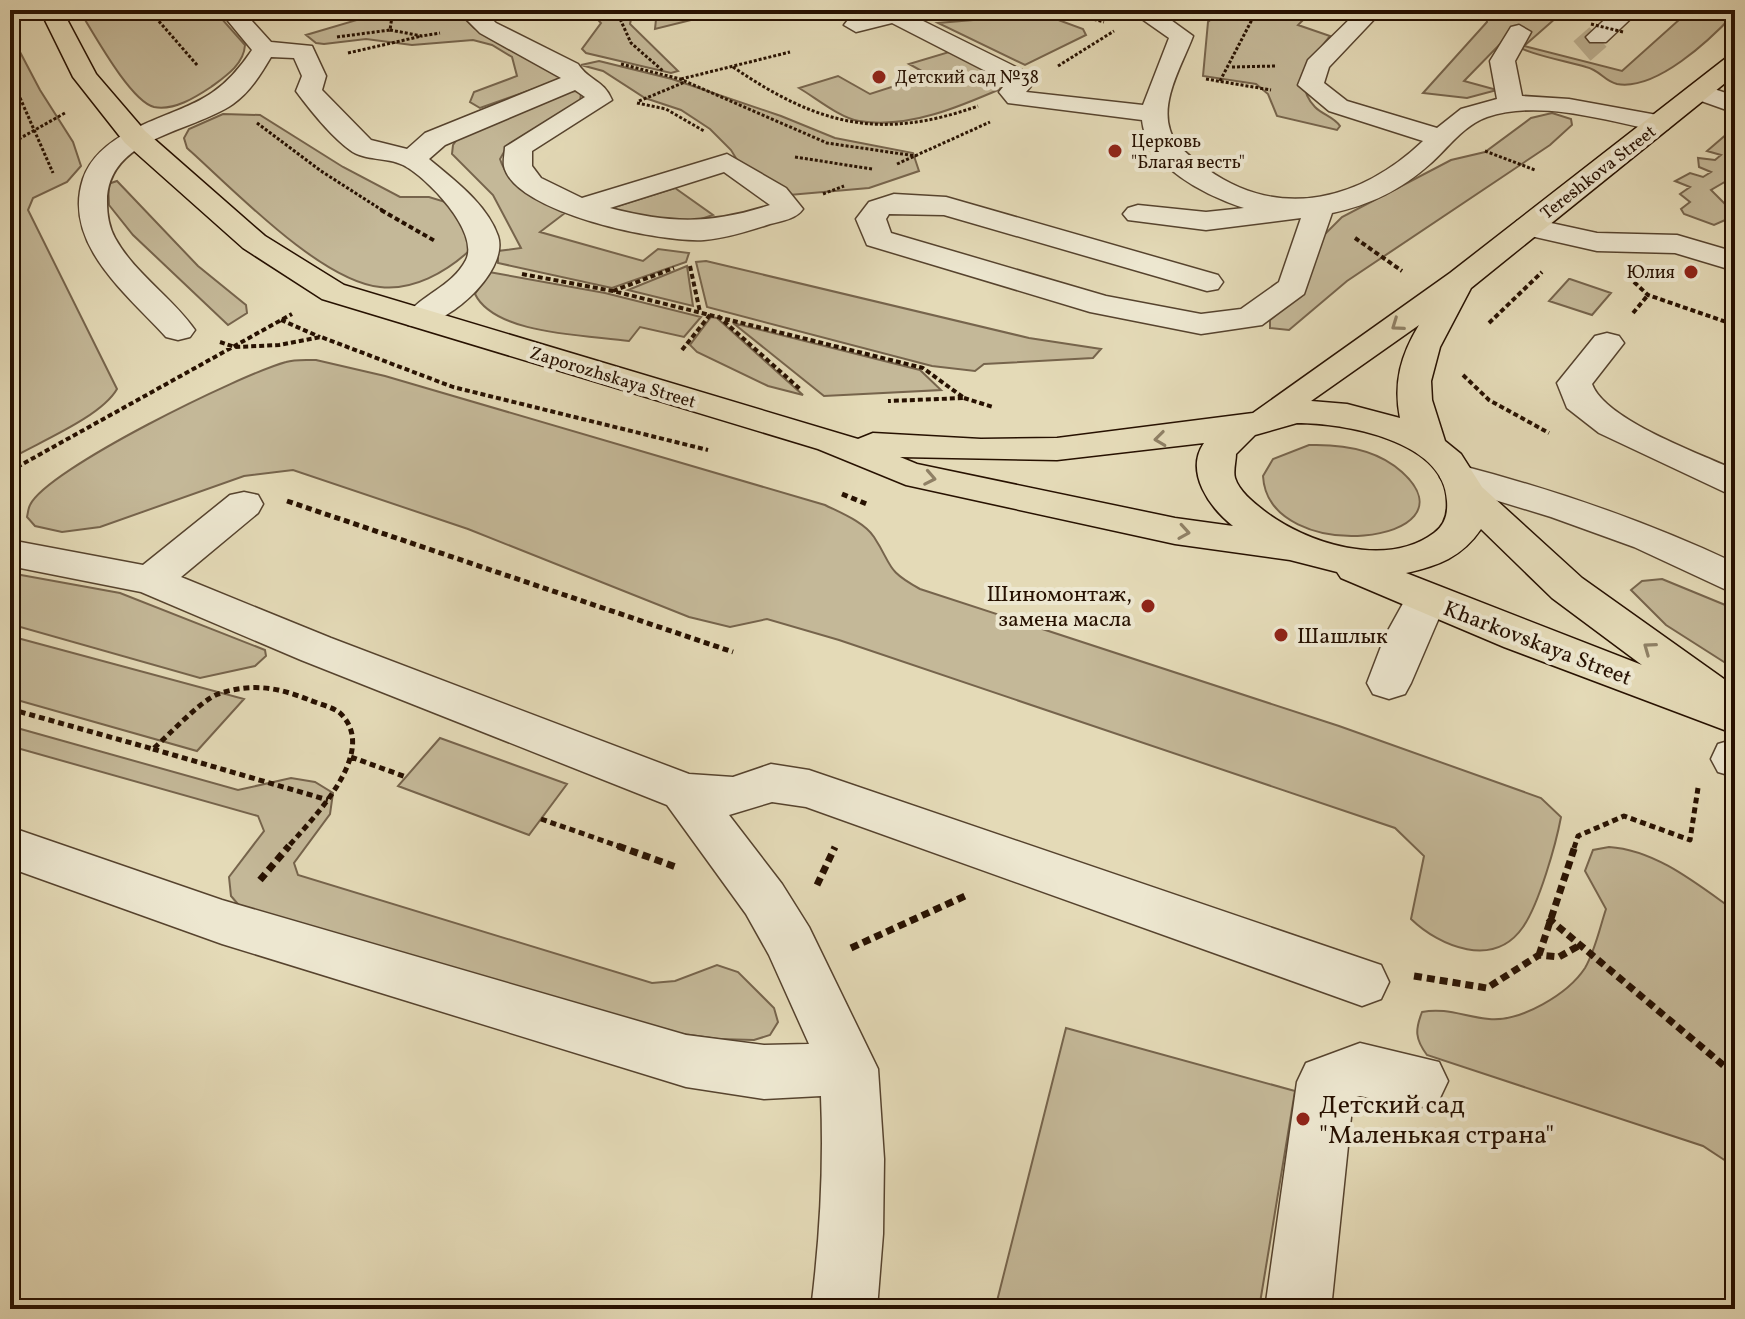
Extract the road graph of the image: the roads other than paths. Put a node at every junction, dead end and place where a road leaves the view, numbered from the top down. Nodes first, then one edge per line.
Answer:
1 (51, 10) edge
2 (230, 10) edge
3 (468, 10) edge
4 (1372, 10) edge
5 (1147, 11) edge
6 (1626, 21) edge
7 (856, 25) dead end
8 (1595, 30) tunnel mouth
9 (1519, 32) dead end
10 (274, 48) junction
11 (1735, 63) edge
12 (575, 81) junction
13 (1699, 92) junction
14 (1512, 105) junction
15 (1735, 105) edge
16 (1154, 113) junction
17 (1659, 123) junction
18 (135, 137) junction
19 (1442, 138) junction
20 (413, 159) junction
21 (1287, 180) dead end
22 (1260, 202) junction
23 (577, 209) junction
24 (1316, 210) junction
25 (1138, 214) dead end
26 (1528, 227) junction
27 (1735, 262) edge
28 (1461, 280) junction
29 (1207, 282) dead end
30 (420, 318) junction
31 (178, 330) dead end
32 (1607, 343) dead end
33 (1251, 423) junction
34 (831, 441) junction
35 (1428, 446) junction
36 (1462, 485) junction
37 (1735, 485) edge
38 (244, 504) road end
39 (1288, 547) junction
40 (10, 553) edge
41 (1342, 562) junction
42 (151, 580) junction
43 (1735, 580) edge
44 (1426, 599) junction
45 (1389, 683) dead end
46 (1735, 714) edge
47 (684, 792) junction
48 (10, 847) edge
49 (1362, 982) dead end
50 (849, 1069) junction
51 (1419, 1081) dead end
52 (844, 1309) edge
53 (1298, 1309) edge

1 - 18 main road, Zaporozhskaya Street
2 - 10 street
3 - 12 street
4 - 19 street
5 - 16 street
6 - 8 street
7 - 16 street
9 - 14 street
10 - 18 street
10 - 20 street
11 - 13 main road, Tereshkova Street
12 - 20 street
12 - 23 street
13 - 15 street
13 - 17 main road, Tereshkova Street
14 - 17 street
14 - 19 street
16 - 22 street
17 - 26 main road, Tereshkova Street
18 - 30 main road, Zaporozhskaya Street
18 - 31 street
19 - 24 street
20 - 30 street
21 - 22 street
22 - 24 street
23 - 23 street
24 - 25 street
24 - 29 street
26 - 27 street
26 - 28 main road, Tereshkova Street
28 -> 33 main road, Tereshkova Street
28 - 35 main road, Tereshkova Street
30 - 34 main road, Zaporozhskaya Street
32 - 37 street
33 -> 34 main road
33 - 35 main road
33 - 39 main road
34 -> 39 main road, Zaporozhskaya Street
35 - 36 main road
36 - 41 main road
36 - 43 street
46 -> 36 main road
38 - 42 street
39 - 41 main road
40 - 42 street
41 - 44 main road, Kharkovskaya Street
42 - 47 street
44 - 45 street
44 - 46 main road, Kharkovskaya Street
47 - 49 street
47 - 50 street
48 - 50 street
50 - 52 street
51 - 53 street

